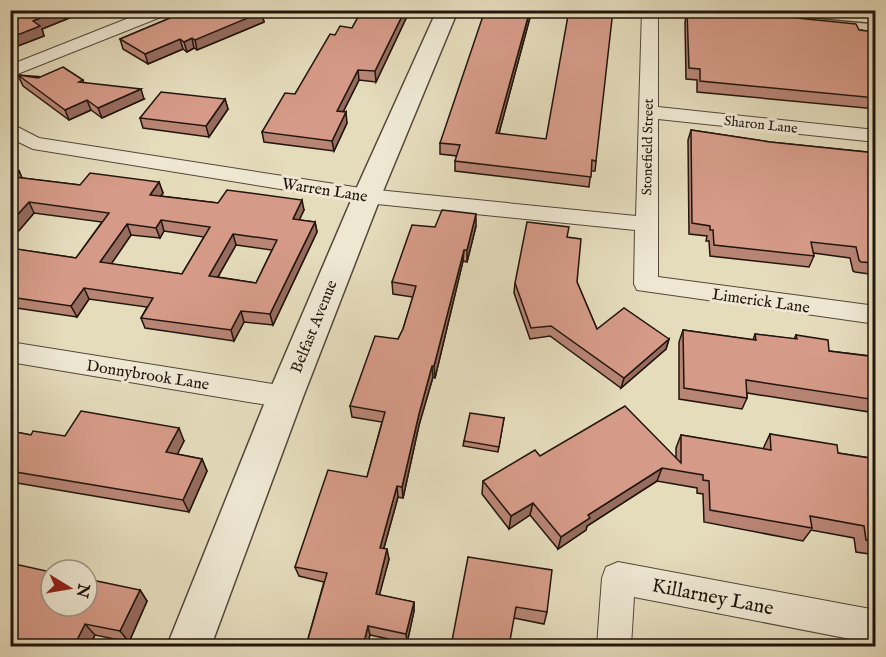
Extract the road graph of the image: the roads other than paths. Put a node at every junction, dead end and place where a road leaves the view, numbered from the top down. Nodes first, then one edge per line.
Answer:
1 (165, 10) edge
2 (448, 10) edge
3 (650, 10) edge
4 (798, 10) edge
5 (876, 17) edge
6 (10, 72) edge
7 (647, 112) junction
8 (10, 129) edge
9 (876, 136) edge
10 (367, 196) junction
11 (645, 224) junction
12 (646, 284) joint
13 (876, 315) edge
14 (10, 352) edge
15 (285, 397) junction
16 (876, 627) edge
17 (189, 646) edge
18 (614, 646) edge

1 - 6 street
2 - 10 street, Belfast Avenue
3 - 7 street, Stonefield Street
4 - 5 street
7 - 9 street, Sharon Lane
7 - 11 street, Stonefield Street
8 - 10 street, Warren Lane
10 - 11 street, Warren Lane
10 - 15 street, Belfast Avenue
11 - 12 street, Stonefield Street
12 - 13 street, Limerick Lane
14 - 15 street, Donnybrook Lane
15 - 17 street, Belfast Avenue
16 - 18 street, Killarney Lane

